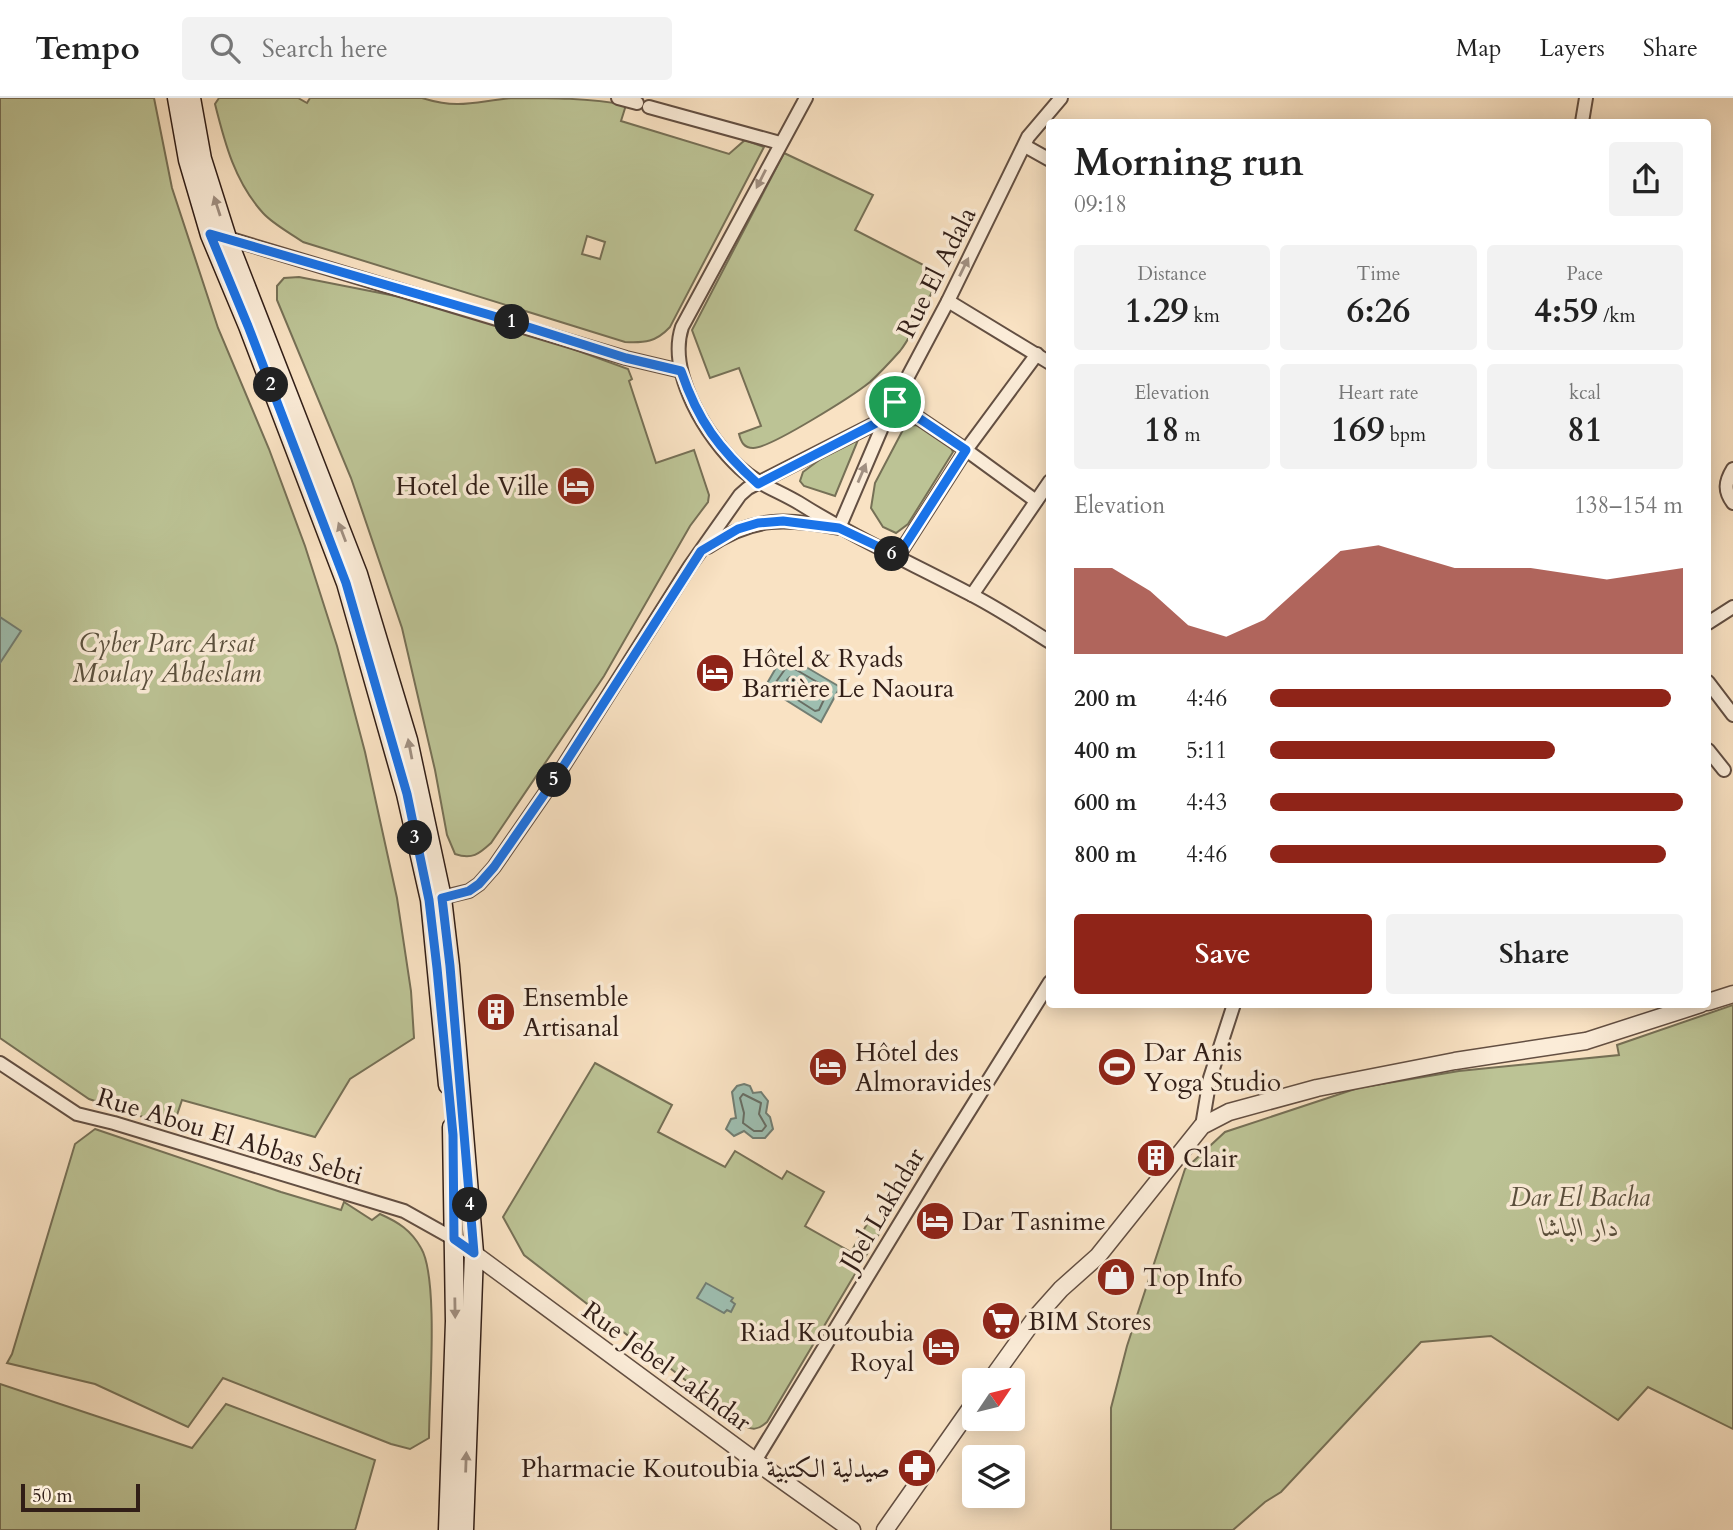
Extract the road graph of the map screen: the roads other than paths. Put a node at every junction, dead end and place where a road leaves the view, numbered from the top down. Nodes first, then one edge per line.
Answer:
1 (177, 98) edge
2 (191, 98) edge
3 (618, 98) edge
4 (806, 98) edge
5 (1061, 98) edge
6 (1586, 98) edge
7 (1582, 119) edge
8 (780, 144) junction
9 (1025, 146) junction
10 (1046, 158) edge
11 (219, 236) junction
12 (948, 301) junction
13 (1037, 354) junction
14 (1046, 360) edge
15 (681, 371) junction
16 (895, 402) junction
17 (886, 418) junction
18 (966, 450) junction
19 (1733, 469) edge
20 (758, 484) junction
21 (1046, 487) edge
22 (1036, 501) junction
23 (1733, 503) edge
24 (839, 528) junction
25 (701, 551) junction
26 (898, 556) junction
27 (972, 595) junction
28 (1733, 607) edge
29 (1711, 621) edge
30 (1046, 640) edge
31 (1711, 689) edge
32 (1733, 715) edge
33 (1711, 754) edge
34 (1724, 770) dead end
35 (436, 899) junction
36 (1046, 988) edge
37 (1733, 994) edge
38 (1711, 1001) edge
39 (1233, 1008) edge
40 (1689, 1008) edge
41 (0, 1063) edge
42 (1202, 1126) junction
43 (454, 1239) junction
44 (474, 1253) junction
45 (999, 1368) edge
46 (962, 1420) edge
47 (755, 1461) junction
48 (449, 1530) edge
49 (464, 1530) edge
50 (852, 1530) edge
51 (885, 1530) edge

1 - 11 main road
11 -> 2 main road
3 - 8 street
4 - 8 street
5 - 9 street, Rue El Adala
6 - 7 street
8 -> 15 street
9 - 10 street
12 -> 9 street, Rue El Adala
11 - 15 street
11 - 35 main road
12 - 13 street
12 - 16 street, Rue El Adala
13 - 14 street
13 - 18 street
15 - 20 street
16 - 17 street, Rue El Adala
16 - 18 street
17 - 20 street
24 -> 17 street, Rue El Adala
18 - 22 street
18 - 26 street
19 - 23 street
20 - 24 street
20 - 25 street
21 - 22 street
22 - 27 street
24 - 25 street
24 - 26 street
25 - 35 street
26 - 27 street
27 - 30 street
28 - 29 street
31 - 32 street
33 - 34 street
35 - 43 main road
35 - 44 main road
36 - 47 street, Jbel Lakhdar
37 - 38 street
39 - 42 street
40 - 42 street
41 - 43 street, Rue Abou El Abbas Sebti
42 - 45 street
43 - 44 street, Rue Jebel Lakhdar
43 -> 48 main road
44 - 47 street, Rue Jebel Lakhdar
49 -> 44 main road
46 - 51 street
47 - 50 street, Rue Jebel Lakhdar

